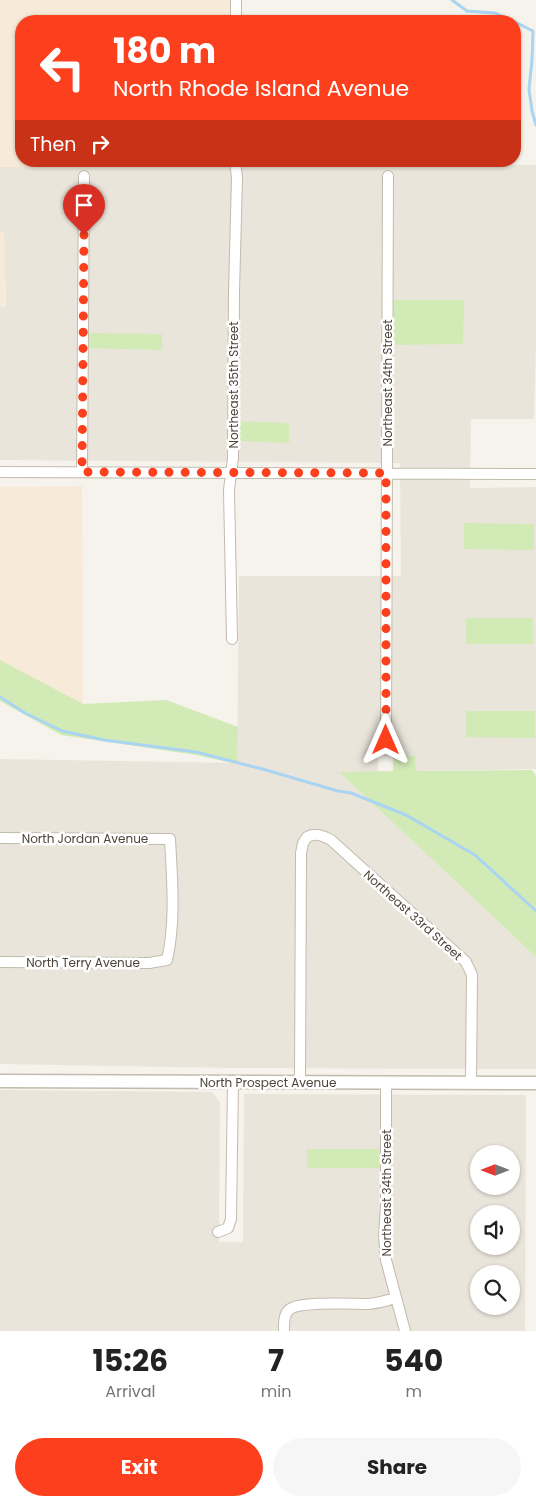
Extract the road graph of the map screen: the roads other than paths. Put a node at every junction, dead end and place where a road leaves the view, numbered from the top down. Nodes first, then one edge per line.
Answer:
1 (236, 0) edge
2 (236, 15) edge
3 (236, 167) edge
4 (84, 176) dead end
5 (388, 176) dead end
6 (0, 472) edge
7 (82, 472) junction
8 (231, 473) junction
9 (386, 473) junction
10 (536, 474) edge
11 (232, 639) dead end
12 (386, 740) dead end
13 (0, 838) edge
14 (167, 960) joint
15 (0, 962) edge
16 (0, 1081) edge
17 (232, 1082) junction
18 (300, 1082) junction
19 (386, 1082) junction
20 (471, 1083) junction
21 (536, 1083) edge
22 (218, 1232) dead end
23 (395, 1298) junction
24 (284, 1331) edge
25 (405, 1331) edge

1 - 2 street
3 - 8 street, Northeast 35th Street
4 - 7 street
5 - 9 street, Northeast 34th Street
6 - 7 street
7 - 8 street
8 - 9 street
8 - 11 street, Northeast 35th Street
9 - 10 street
9 - 12 street, Northeast 34th Street
13 - 14 street, North Jordan Avenue
14 - 15 street, North Terry Avenue
16 - 17 street, North Prospect Avenue
17 - 18 street, North Prospect Avenue
17 - 22 street
18 - 19 street, North Prospect Avenue
18 - 20 street, Northeast 33rd Street
19 - 20 street, North Prospect Avenue
19 - 23 street, Northeast 34th Street
20 - 21 street, North Prospect Avenue
23 - 24 street
23 - 25 street, Northeast 34th Street

